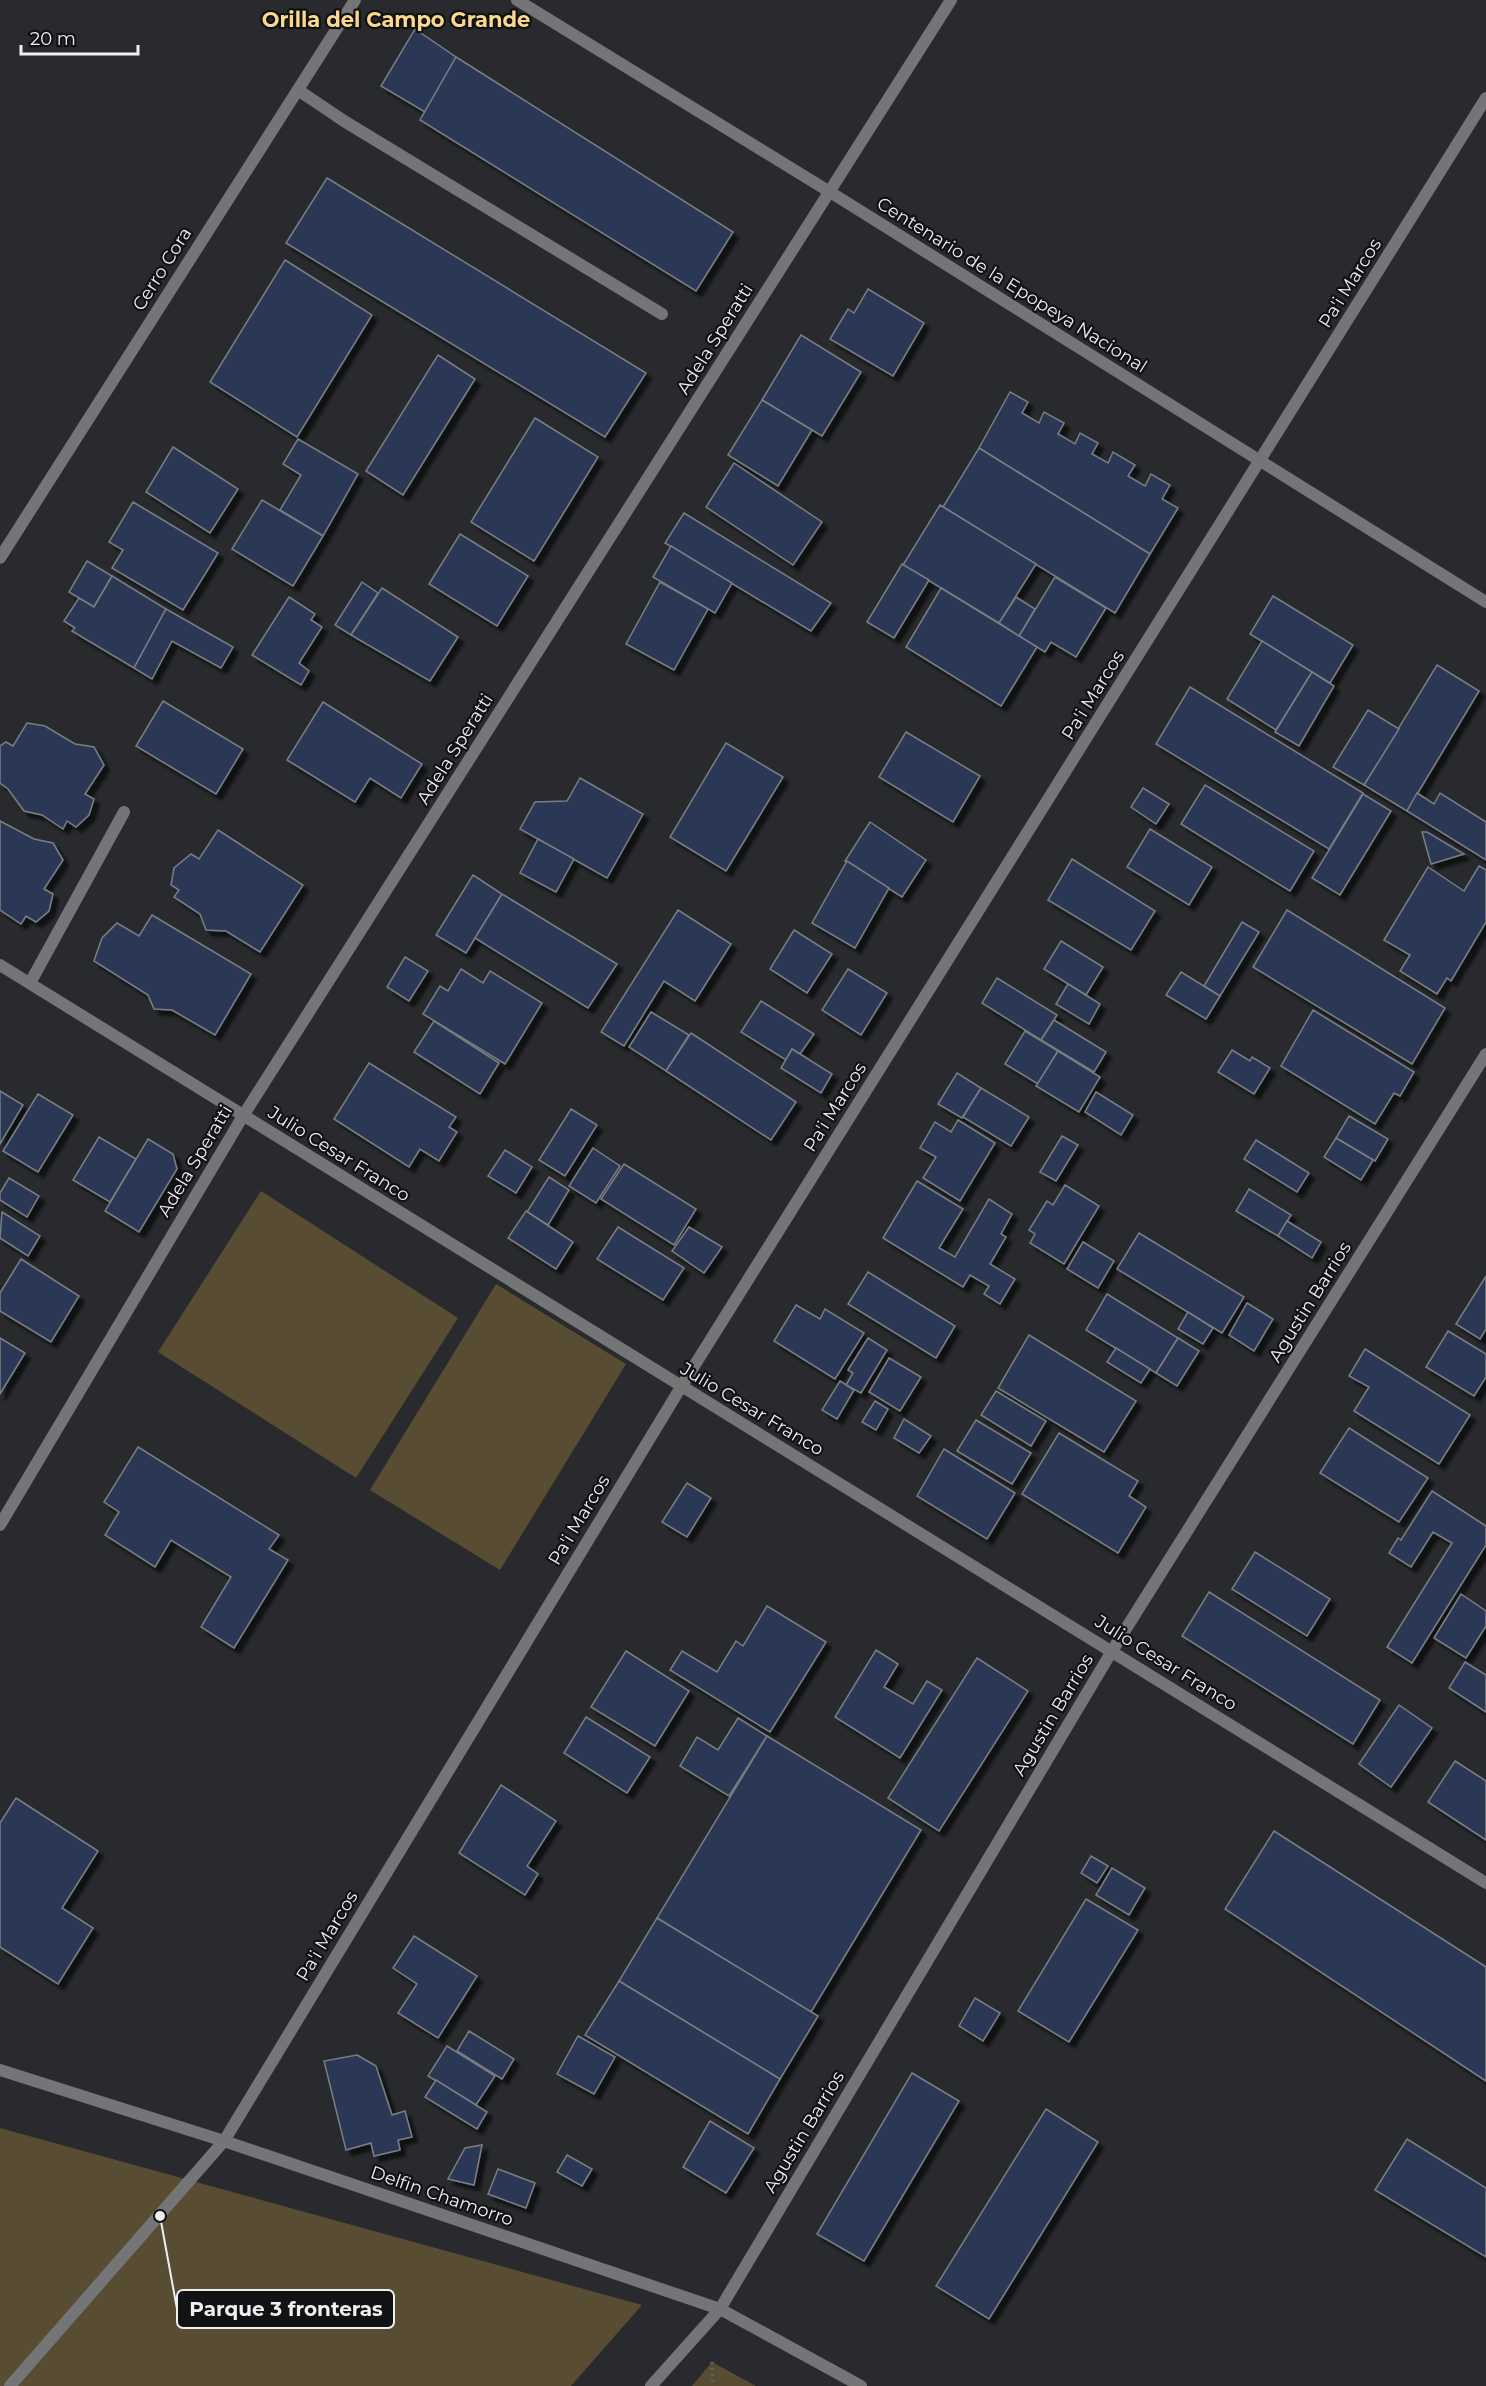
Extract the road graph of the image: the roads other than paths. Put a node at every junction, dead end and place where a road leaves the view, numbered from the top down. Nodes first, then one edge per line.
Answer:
1 (355, 0) edge
2 (517, 0) edge
3 (951, 0) edge
4 (298, 90) junction
5 (1486, 98) edge
6 (830, 192) junction
7 (662, 314) dead end
8 (1260, 462) junction
9 (0, 558) edge
10 (1486, 602) edge
11 (124, 812) dead end
12 (0, 965) edge
13 (30, 983) junction
14 (1486, 1054) edge
15 (243, 1116) junction
16 (681, 1387) junction
17 (0, 1525) edge
18 (1112, 1651) junction
19 (1486, 1883) edge
20 (0, 2070) edge
21 (224, 2141) junction
22 (720, 2309) junction
23 (10, 2386) edge
24 (651, 2386) edge
25 (861, 2386) edge

1 - 4 street, Cerro Cora
2 - 6 street, Centenario de la Epopeya Nacional
3 - 6 street, Adela Speratti
4 - 7 street
4 - 9 street, Cerro Cora
5 - 8 street, Pa'i Marcos
6 - 8 street, Centenario de la Epopeya Nacional
6 - 15 street, Adela Speratti
8 - 10 street, Centenario de la Epopeya Nacional
8 - 16 street, Pa'i Marcos
11 - 13 street
12 - 13 street, Julio Cesar Franco
13 - 15 street, Julio Cesar Franco
14 - 18 street, Agustin Barrios
15 - 16 street, Julio Cesar Franco
15 - 17 street, Adela Speratti
16 - 18 street, Julio Cesar Franco
16 - 21 street, Pa'i Marcos
18 - 19 street, Julio Cesar Franco
18 - 22 street, Agustin Barrios
20 - 21 street, Delfin Chamorro
21 - 22 street, Delfin Chamorro
21 - 23 street, Pa'i Marcos
22 - 24 street, Agustin Barrios
22 - 25 street, Delfin Chamorro

